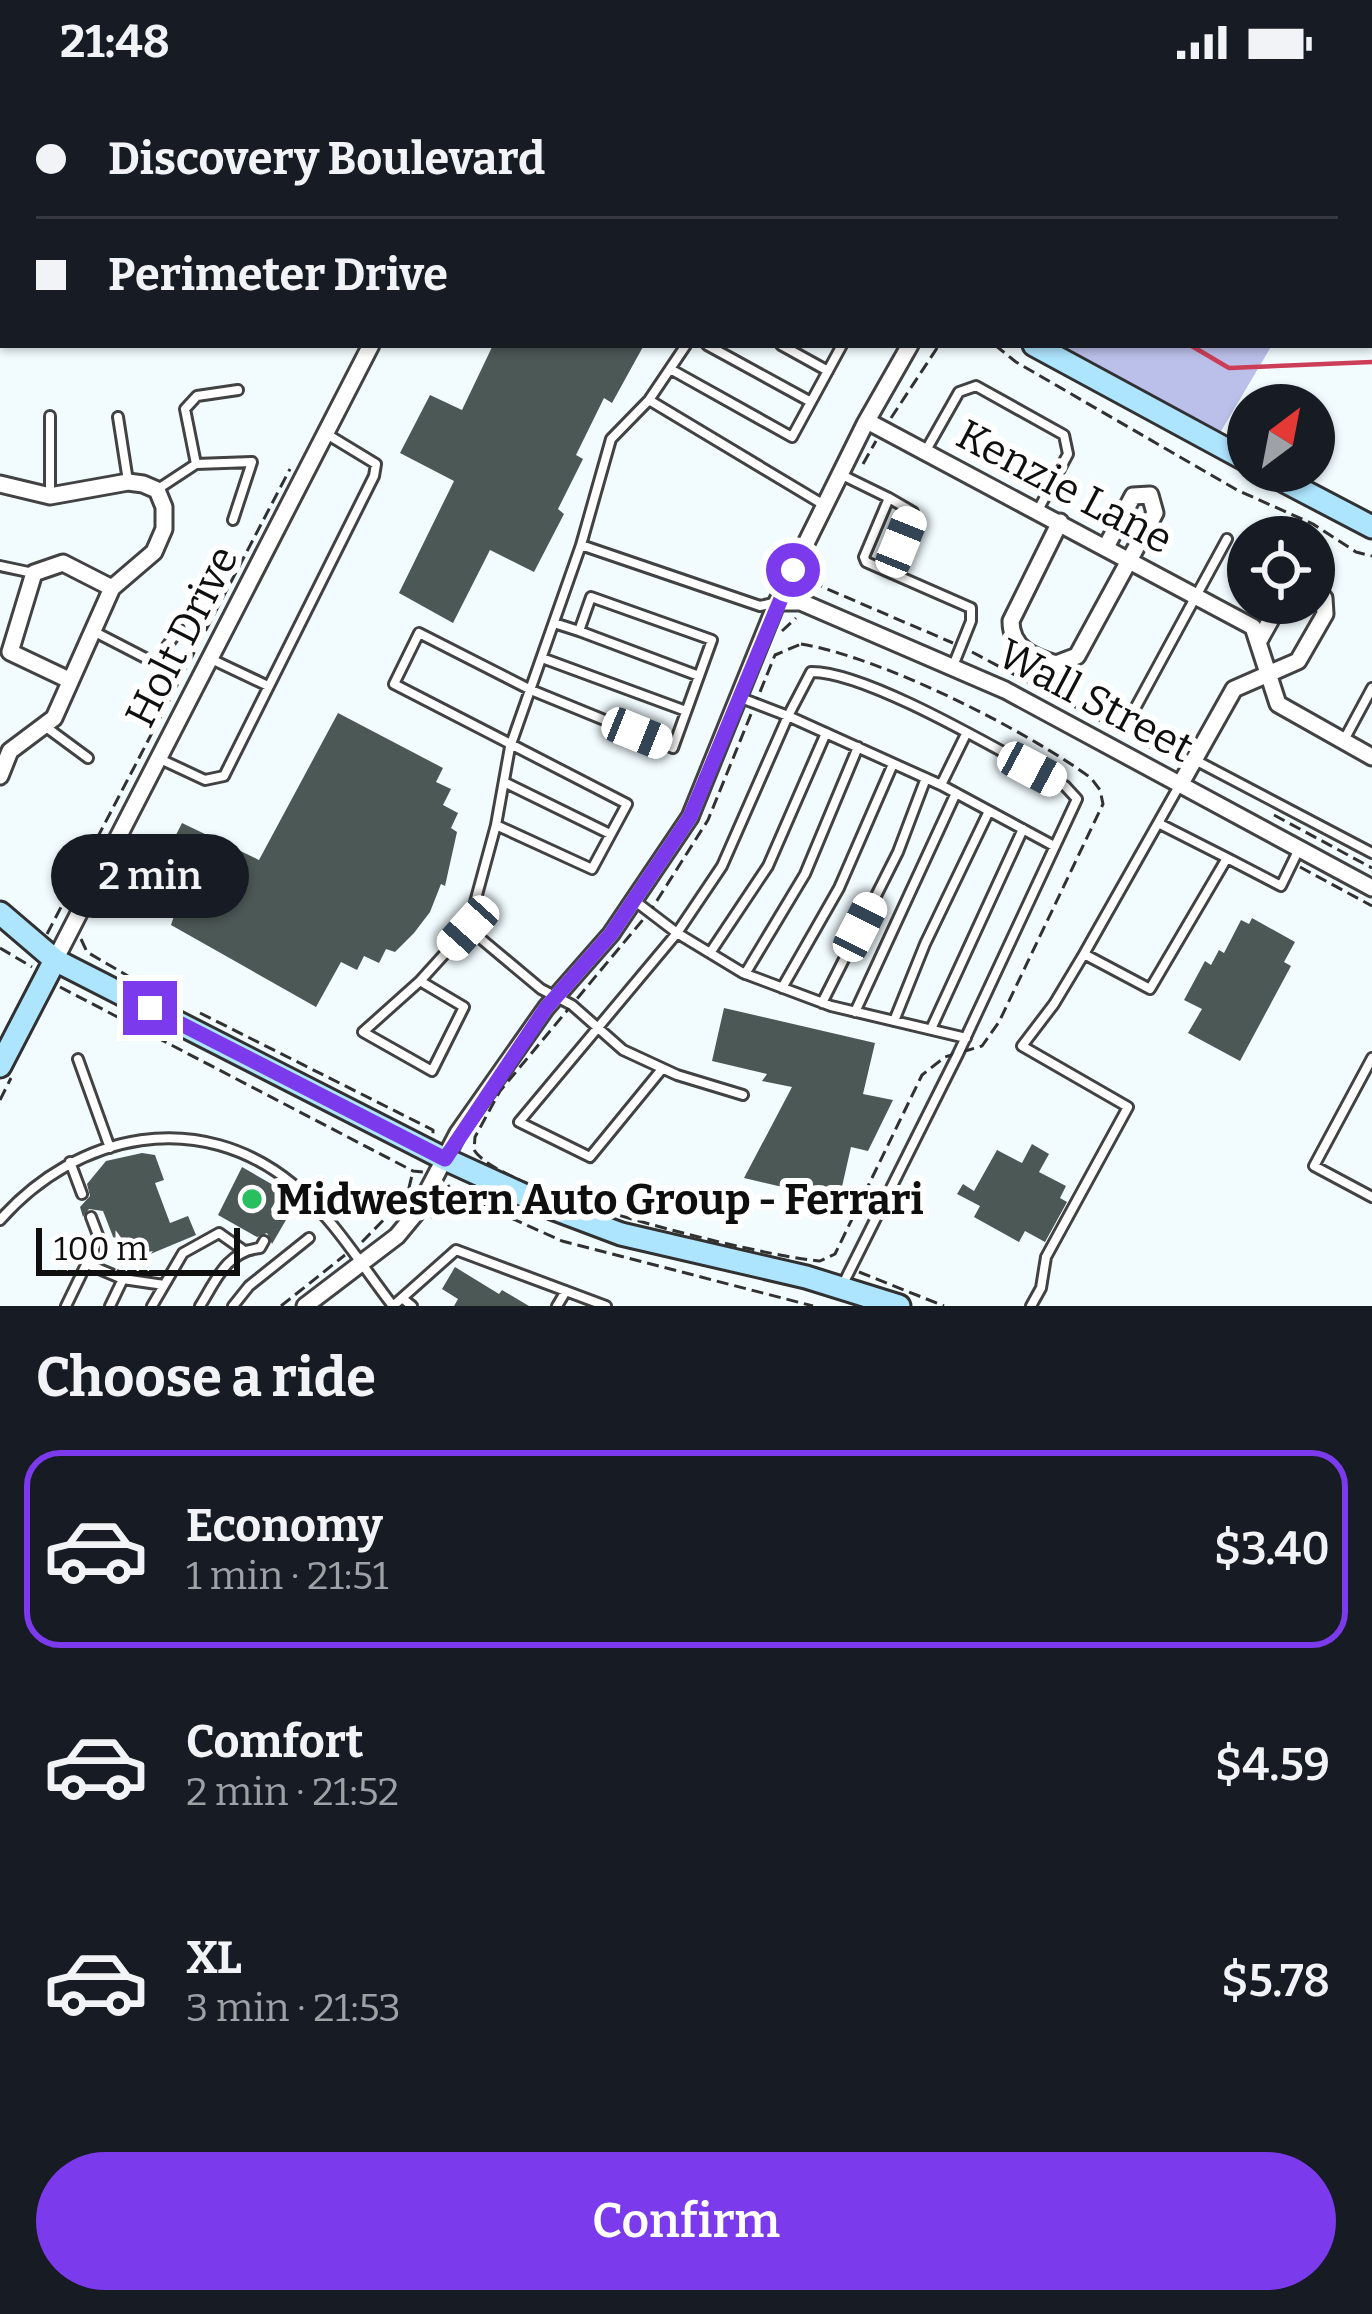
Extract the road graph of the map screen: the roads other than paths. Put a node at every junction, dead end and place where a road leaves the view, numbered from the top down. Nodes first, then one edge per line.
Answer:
1 (369, 348) edge
2 (684, 348) edge
3 (712, 348) edge
4 (787, 348) edge
5 (840, 348) edge
6 (909, 348) edge
7 (1040, 348) edge
8 (672, 370) junction
9 (828, 371) junction
10 (238, 390) dead end
11 (649, 400) junction
12 (811, 402) junction
13 (50, 416) dead end
14 (118, 417) dead end
15 (875, 425) junction
16 (325, 433) junction
17 (1227, 450) edge
18 (925, 453) junction
19 (196, 464) junction
20 (846, 477) junction
21 (128, 482) junction
22 (0, 484) edge
23 (157, 490) junction
24 (1305, 492) edge
25 (50, 496) junction
26 (889, 498) junction
27 (824, 506) junction
28 (1037, 512) junction
29 (233, 520) dead end
30 (1060, 522) junction
31 (1372, 527) edge
32 (1227, 539) dead end
33 (581, 545) junction
34 (1106, 547) junction
35 (1129, 559) junction
36 (0, 566) edge
37 (889, 572) junction
38 (34, 573) junction
39 (112, 588) junction
40 (1196, 596) junction
41 (777, 602) junction
42 (554, 623) junction
43 (1268, 624) edge
44 (1319, 624) edge
45 (179, 629) dead end
46 (92, 631) junction
47 (579, 631) junction
48 (1260, 639) junction
49 (5, 656) edge
50 (210, 658) junction
51 (542, 658) junction
52 (953, 666) junction
53 (1270, 674) junction
54 (699, 676) junction
55 (69, 680) junction
56 (268, 686) junction
57 (1372, 688) edge
58 (531, 690) junction
59 (741, 698) junction
60 (686, 711) junction
61 (1132, 714) dead end
62 (788, 716) junction
63 (45, 726) junction
64 (826, 733) junction
65 (966, 734) junction
66 (512, 742) junction
67 (1343, 742) junction
68 (858, 748) junction
69 (1372, 757) edge
70 (88, 758) dead end
71 (159, 758) junction
72 (1194, 760) junction
73 (893, 763) junction
74 (0, 776) edge
75 (926, 778) junction
76 (504, 782) junction
77 (941, 784) junction
78 (1180, 785) junction
79 (956, 793) junction
80 (989, 811) junction
81 (1158, 823) junction
82 (496, 825) junction
83 (1023, 829) junction
84 (610, 835) junction
85 (1054, 846) junction
86 (1372, 853) edge
87 (1296, 856) junction
88 (1227, 858) junction
89 (1372, 888) edge
90 (634, 900) junction
91 (0, 913) edge
92 (468, 928) junction
93 (677, 933) junction
94 (710, 953) junction
95 (1084, 953) junction
96 (47, 954) junction
97 (745, 974) junction
98 (421, 981) junction
99 (782, 988) junction
100 (556, 996) junction
101 (822, 1003) junction
102 (855, 1012) junction
103 (894, 1021) junction
104 (598, 1027) junction
105 (931, 1030) junction
106 (965, 1037) junction
107 (1372, 1058) edge
108 (78, 1059) dead end
109 (1, 1061) edge
110 (662, 1069) junction
111 (743, 1095) dead end
112 (110, 1148) junction
113 (447, 1154) junction
114 (70, 1162) junction
115 (296, 1187) junction
116 (82, 1194) dead end
117 (1372, 1197) edge
118 (280, 1214) dead end
119 (91, 1216) dead end
120 (0, 1220) edge
121 (309, 1238) dead end
122 (264, 1241) dead end
123 (242, 1250) junction
124 (87, 1264) junction
125 (361, 1264) junction
126 (845, 1278) junction
127 (123, 1279) junction
128 (164, 1285) junction
129 (566, 1291) junction
130 (402, 1298) junction
131 (66, 1306) edge
132 (110, 1306) edge
133 (152, 1306) edge
134 (200, 1306) edge
135 (233, 1306) edge
136 (305, 1306) edge
137 (412, 1306) edge
138 (557, 1306) edge
139 (606, 1306) edge
140 (898, 1306) edge
141 (1031, 1306) edge

1 - 16 street, Holt Drive
2 - 8 lane
3 - 12 lane
4 - 9 lane
5 - 9 lane
6 - 15 street
7 - 17 main road
8 - 11 lane
8 - 12 lane
9 - 12 lane
10 - 19 lane
11 - 27 lane
11 - 33 lane
13 - 25 lane
14 - 21 lane
15 - 18 street, Kenzie Lane
15 - 20 street
16 - 50 street, Holt Drive
16 - 56 lane
18 - 28 street, Kenzie Lane
18 - 28 lane
19 - 23 lane
19 - 29 lane
20 - 26 lane
20 - 27 street
21 - 23 street
21 - 25 street
22 - 25 street
23 - 39 street
24 - 31 main road
26 - 37 lane
26 - 37 lane
27 - 41 street
28 - 30 street, Kenzie Lane
30 - 34 street, Kenzie Lane
30 - 35 street
32 - 40 lane
33 - 41 lane
33 - 42 lane
34 - 35 street, Kenzie Lane
34 - 35 street
35 - 40 street, Kenzie Lane
36 - 38 lane
37 - 52 lane
38 - 39 street
38 - 49 street
39 - 46 street
40 - 48 street, Kenzie Lane
40 - 61 lane
41 - 52 street, Wall Street
41 - 59 street
42 - 47 lane
42 - 51 lane
43 - 48 street
44 - 53 street
45 - 46 lane
46 - 55 street
47 - 54 lane
47 - 54 lane
48 - 53 street
49 - 55 street
50 - 56 lane
50 - 71 street, Holt Drive
51 - 58 lane
51 - 60 lane
52 - 78 street, Wall Street
53 - 67 street
53 - 72 street
54 - 60 lane
55 - 63 street
56 - 71 lane
57 - 67 lane
58 - 60 lane
58 - 66 lane
58 - 66 lane
59 - 62 lane
59 - 90 street
62 - 64 lane
62 - 65 lane
62 - 93 lane
63 - 70 lane
63 - 74 street
64 - 68 lane
64 - 94 lane
65 - 77 lane
65 - 85 lane
66 - 76 lane
66 - 84 lane
67 - 69 street
68 - 73 lane
68 - 97 lane
71 - 96 street, Holt Drive
72 - 78 street
72 - 86 lane
73 - 75 lane
73 - 99 lane
75 - 77 lane
75 - 101 lane
76 - 82 lane
76 - 84 lane
77 - 79 lane
78 - 81 lane
78 - 87 street, Wall Street
79 - 80 lane
79 - 102 lane
80 - 83 lane
80 - 103 lane
81 - 88 lane
81 - 95 lane
82 - 84 lane
82 - 92 lane
83 - 85 lane
83 - 105 lane
85 - 106 lane
87 - 88 lane
87 - 89 street, Wall Street
88 - 95 lane
90 - 93 lane
90 - 100 street
91 - 96 main road
92 - 98 lane
92 - 100 lane
93 - 94 lane
93 - 104 lane
94 - 97 lane
95 - 141 lane
96 - 109 main road
96 - 113 main road
97 - 99 lane
98 - 98 lane
99 - 101 lane
100 - 104 lane
100 - 113 street
101 - 102 lane
102 - 103 lane
103 - 105 lane
104 - 110 lane
104 - 110 lane
105 - 106 lane
106 - 126 lane
107 - 117 lane
108 - 112 lane
110 - 111 lane
112 - 114 lane
112 - 115 lane
113 - 125 street
113 - 126 main road
114 - 116 lane
114 - 120 lane
115 - 118 lane
115 - 125 lane
119 - 124 lane
121 - 135 lane
122 - 123 lane
123 - 128 lane
123 - 134 lane
124 - 127 lane
124 - 131 lane
125 - 130 lane
125 - 136 street
126 - 140 main road
127 - 128 lane
127 - 132 lane
128 - 133 lane
129 - 130 lane
129 - 138 lane
129 - 139 lane
130 - 137 lane

